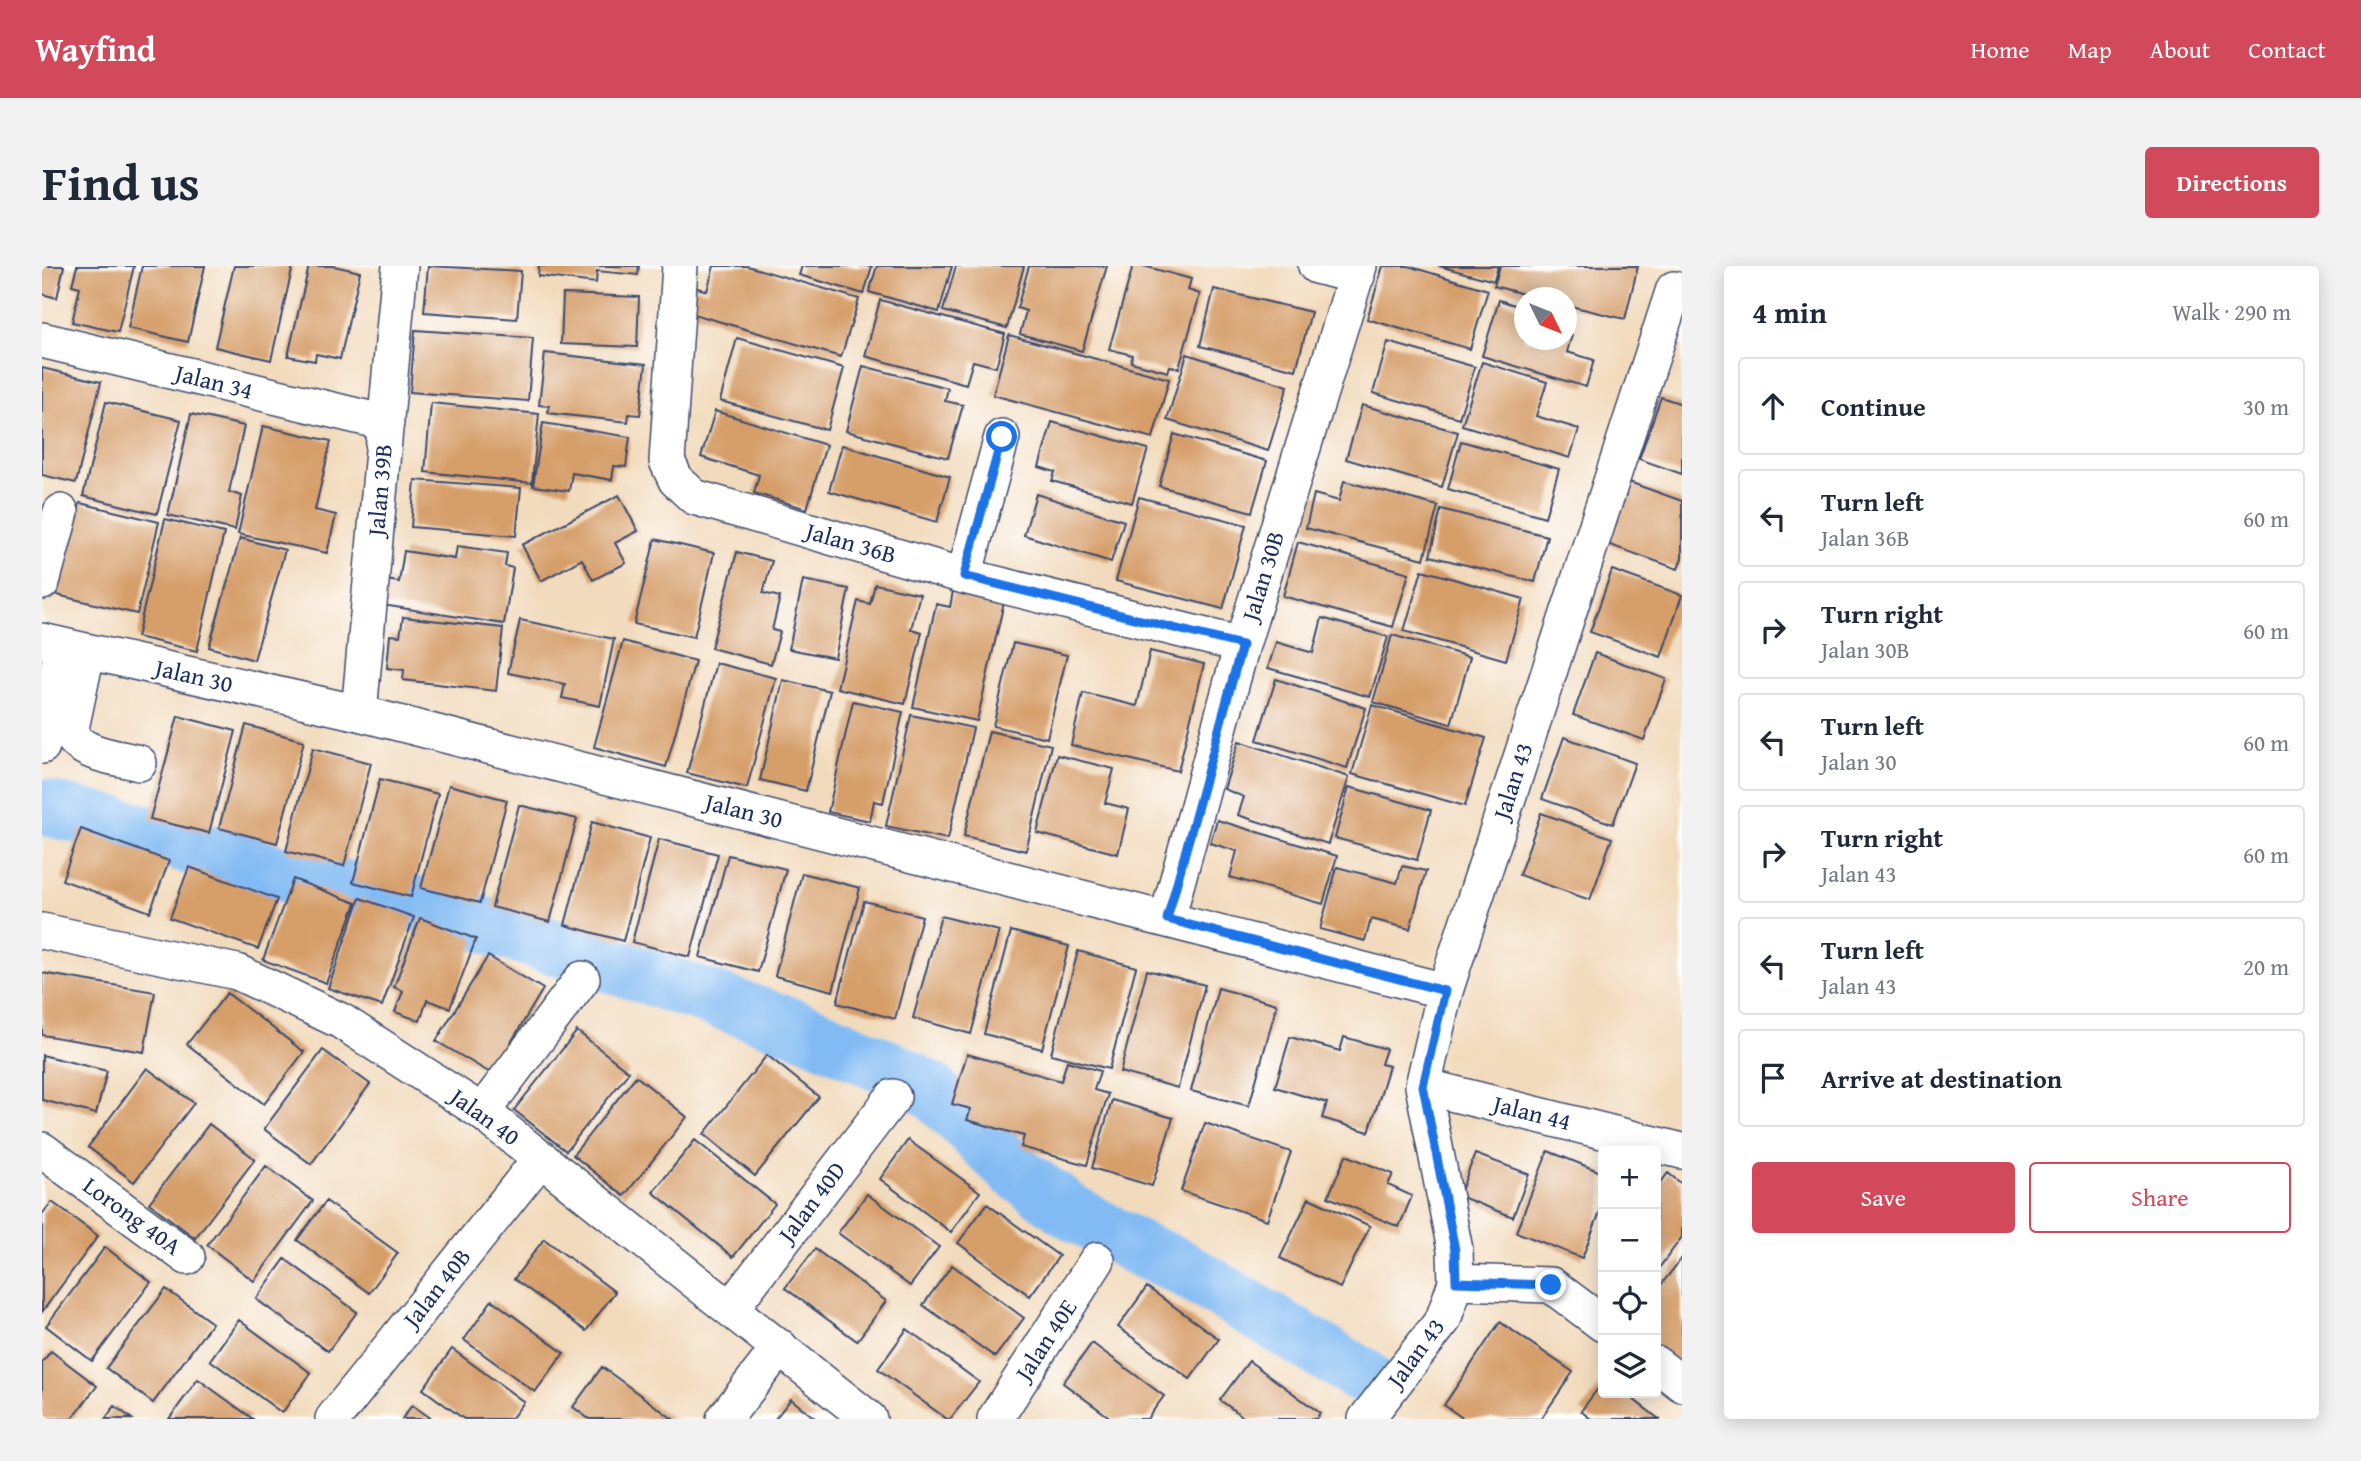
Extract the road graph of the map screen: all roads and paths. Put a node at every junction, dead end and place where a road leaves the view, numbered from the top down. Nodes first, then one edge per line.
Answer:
1 (400, 266) edge
2 (680, 266) edge
3 (1316, 266) edge
4 (1358, 271) edge
5 (1674, 289) dead end
6 (42, 340) edge
7 (386, 423) junction
8 (1002, 437) dead end
9 (61, 512) dead end
10 (964, 576) junction
11 (42, 582) edge
12 (1242, 645) junction
13 (64, 647) edge
14 (359, 713) junction
15 (42, 746) edge
16 (139, 763) dead end
17 (1167, 919) junction
18 (42, 931) edge
19 (582, 979) dead end
20 (1445, 991) junction
21 (1423, 1086) junction
22 (892, 1097) dead end
23 (482, 1112) junction
24 (42, 1150) edge
25 (1682, 1151) edge
26 (541, 1158) junction
27 (187, 1257) dead end
28 (1097, 1260) dead end
29 (1456, 1282) junction
30 (731, 1308) junction
31 (1598, 1320) edge
32 (780, 1347) junction
33 (1661, 1368) edge
34 (1682, 1384) edge
35 (333, 1419) edge
36 (724, 1419) edge
37 (869, 1419) edge
38 (995, 1419) edge
39 (1366, 1419) edge

1 - 7 street, Jalan 39B
2 - 10 street, Jalan 36B
3 - 4 street
4 - 12 street, Jalan 30B
5 - 20 street, Jalan 43
6 - 7 street, Jalan 34
7 - 14 street, Jalan 39B
8 - 10 street
9 - 11 street
10 - 12 street, Jalan 36B
12 - 17 street, Jalan 30B
13 - 14 street, Jalan 30
13 - 15 street
13 - 16 street
14 - 17 street, Jalan 30
17 - 20 street, Jalan 30
18 - 23 street, Jalan 40
19 - 23 street
20 - 21 street, Jalan 43
21 - 25 street, Jalan 44
21 - 29 street, Jalan 43
22 - 30 street, Jalan 40D
23 - 26 street, Jalan 40
24 - 27 street, Lorong 40A
26 - 30 street, Jalan 40
26 - 35 street, Jalan 40B
28 - 38 street, Jalan 40E
29 - 31 street
29 - 39 street, Jalan 43
30 - 32 street, Jalan 40
32 - 36 street
32 - 37 street, Jalan 40
33 - 34 street

